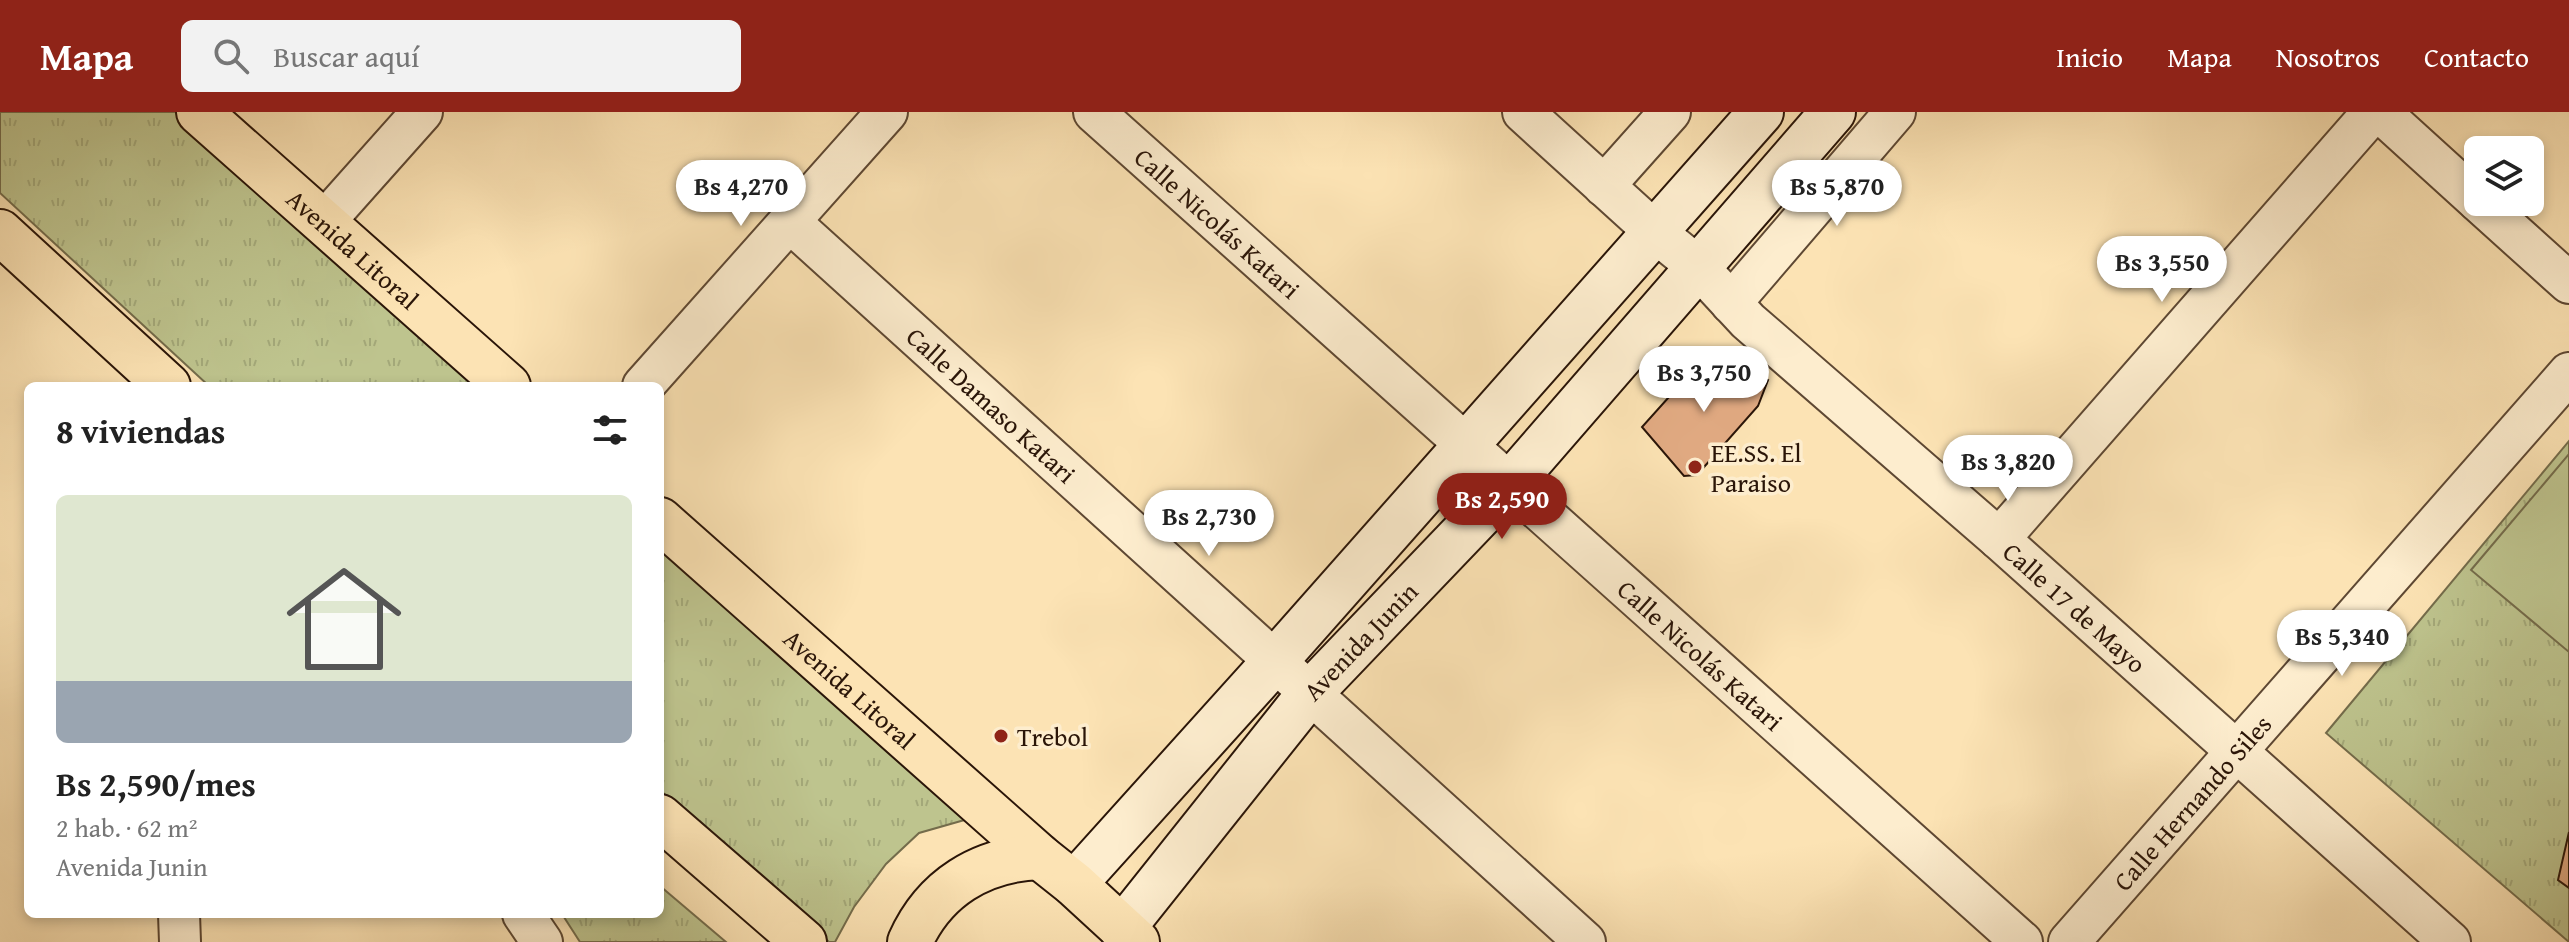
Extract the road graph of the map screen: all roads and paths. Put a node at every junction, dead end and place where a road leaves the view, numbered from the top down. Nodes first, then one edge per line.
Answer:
1 (199, 112) edge
2 (422, 112) edge
3 (887, 112) edge
4 (1094, 112) edge
5 (1523, 112) edge
6 (1670, 112) edge
7 (1761, 112) edge
8 (1833, 112) edge
9 (1895, 112) edge
10 (2373, 112) edge
11 (2380, 112) edge
12 (1604, 186) junction
13 (2464, 188) edge
14 (2495, 216) edge
15 (324, 222) junction
16 (790, 222) junction
17 (1654, 231) junction
18 (0, 232) edge
19 (1697, 266) junction
20 (2569, 283) edge
21 (1731, 303) junction
22 (2569, 373) edge
23 (164, 382) edge
24 (504, 382) edge
25 (647, 382) edge
26 (1466, 445) junction
27 (1510, 484) junction
28 (664, 524) edge
29 (1999, 539) junction
30 (1275, 661) junction
31 (1310, 693) junction
32 (2236, 750) junction
33 (664, 820) edge
34 (1040, 857) junction
35 (1074, 884) junction
36 (179, 918) edge
37 (1130, 936) edge
38 (180, 942) edge
39 (804, 942) edge
40 (910, 942) edge
41 (1585, 942) edge
42 (2022, 942) edge
43 (2069, 942) edge
44 (2450, 942) edge

1 - 15 main road, Avenida Litoral
2 - 15 street
3 - 16 street
4 - 26 street, Calle Nicolás Katari
5 - 12 street, Calle 17 de Mayo
6 - 12 street
7 - 17 street, Avenida Junin
8 - 19 street, Avenida Junin
9 - 21 street
10 - 29 street
11 - 13 street
12 - 17 street, Calle 17 de Mayo
14 - 20 street
15 - 24 main road, Avenida Litoral
16 - 25 street
16 - 30 street, Calle Damaso Katari
17 - 19 street, Calle 17 de Mayo
17 - 26 street, Avenida Junin
18 - 23 main road
19 - 21 street, Calle 17 de Mayo
19 - 27 street, Avenida Junin
21 - 29 street, Calle 17 de Mayo
22 - 32 street, Calle Hernando Siles
26 - 27 street, Calle Nicolás Katari
26 - 30 street, Avenida Junin
27 - 31 street, Avenida Junin
27 - 42 street, Calle Nicolás Katari
28 - 34 main road, Avenida Litoral
29 - 32 street, Calle 17 de Mayo
30 - 31 street, Calle Damaso Katari
30 - 35 street, Avenida Junin
31 - 37 street, Avenida Junin
31 - 41 street, Calle Damaso Katari
32 - 43 street, Calle Hernando Siles
32 - 44 street, Calle 17 de Mayo
33 - 39 main road
34 - 35 main road, Avenida Litoral
34 - 40 main road
35 - 37 main road, Avenida Litoral
36 - 38 street

